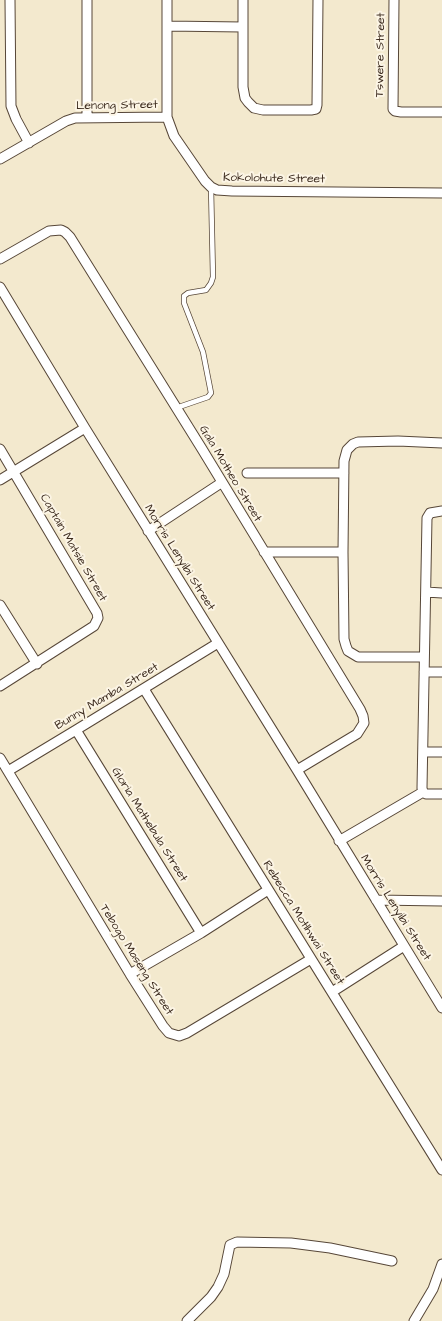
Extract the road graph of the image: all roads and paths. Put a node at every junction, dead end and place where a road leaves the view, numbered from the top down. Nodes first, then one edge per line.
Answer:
1 (10, 0) edge
2 (87, 0) edge
3 (167, 0) edge
4 (243, 0) edge
5 (318, 0) edge
6 (394, 0) edge
7 (167, 26) junction
8 (242, 27) junction
9 (442, 112) edge
10 (167, 117) junction
11 (87, 118) junction
12 (29, 143) junction
13 (0, 159) edge
14 (211, 187) junction
15 (442, 193) edge
16 (0, 259) edge
17 (0, 286) edge
18 (176, 408) junction
19 (85, 428) junction
20 (442, 443) edge
21 (0, 449) edge
22 (14, 471) junction
23 (247, 473) dead end
24 (344, 473) junction
25 (0, 480) edge
26 (222, 483) junction
27 (442, 511) edge
28 (148, 530) junction
29 (264, 552) junction
30 (343, 552) junction
31 (426, 592) junction
32 (442, 593) edge
33 (0, 605) edge
34 (218, 643) junction
35 (424, 657) junction
36 (37, 664) junction
37 (424, 672) junction
38 (442, 672) edge
39 (0, 686) edge
40 (144, 689) junction
41 (76, 730) junction
42 (423, 752) junction
43 (442, 752) edge
44 (0, 758) edge
45 (8, 770) junction
46 (297, 770) junction
47 (423, 792) junction
48 (442, 794) edge
49 (339, 840) junction
50 (268, 890) junction
51 (376, 900) junction
52 (442, 901) edge
53 (201, 933) junction
54 (404, 946) junction
55 (310, 959) junction
56 (130, 974) junction
57 (332, 992) junction
58 (442, 1008) edge
59 (442, 1170) edge
60 (392, 1261) dead end
61 (442, 1264) edge
62 (186, 1321) edge
63 (414, 1321) edge

1 - 12 street
2 - 11 street
3 - 7 street, Kokolohute Street
4 - 8 street
5 - 8 street
6 - 9 street, Tswere Street
7 - 8 street
7 - 10 street, Kokolohute Street
10 - 11 street, Lenong Street
10 - 14 street, Kokolohute Street
11 - 12 street, Lenong Street
12 - 13 street, Lenong Street
14 - 15 street, Kokolohute Street
14 - 18 lane
16 - 18 street, Gala Motheo Street
17 - 19 street, Morris Lenyibi Street
18 - 26 street, Gala Motheo Street
19 - 22 street
19 - 28 street, Morris Lenyibi Street
20 - 24 street
21 - 22 street, Captain Matsie Street
22 - 25 street
22 - 36 street, Captain Matsie Street
23 - 24 street
24 - 30 street
26 - 28 street
26 - 29 street, Gala Motheo Street
27 - 31 street
28 - 34 street, Morris Lenyibi Street
29 - 30 street
29 - 46 street, Gala Motheo Street
30 - 35 street
31 - 32 street
31 - 35 street
33 - 36 street
34 - 40 street, Bunny Mamba Street
34 - 46 street, Morris Lenyibi Street
35 - 37 street
36 - 39 street, Captain Matsie Street
37 - 38 street
37 - 42 street
40 - 41 street, Bunny Mamba Street
40 - 50 street, Rebecca Motlhwai Street
41 - 45 street, Bunny Mamba Street
41 - 53 street, Gloria Mathebula Street
42 - 43 street
42 - 47 street
44 - 45 street, Tebogo Maseng Street
45 - 56 street, Tebogo Maseng Street
46 - 49 street, Morris Lenyibi Street
47 - 48 street
47 - 49 street
49 - 51 street, Morris Lenyibi Street
50 - 53 street
50 - 55 street, Rebecca Motlhwai Street
51 - 52 street
51 - 54 street, Morris Lenyibi Street
53 - 56 street
54 - 57 street
54 - 58 street, Morris Lenyibi Street
55 - 56 street, Tebogo Maseng Street
55 - 57 street, Rebecca Motlhwai Street
57 - 59 street, Rebecca Motlhwai Street
60 - 62 street
61 - 63 street

